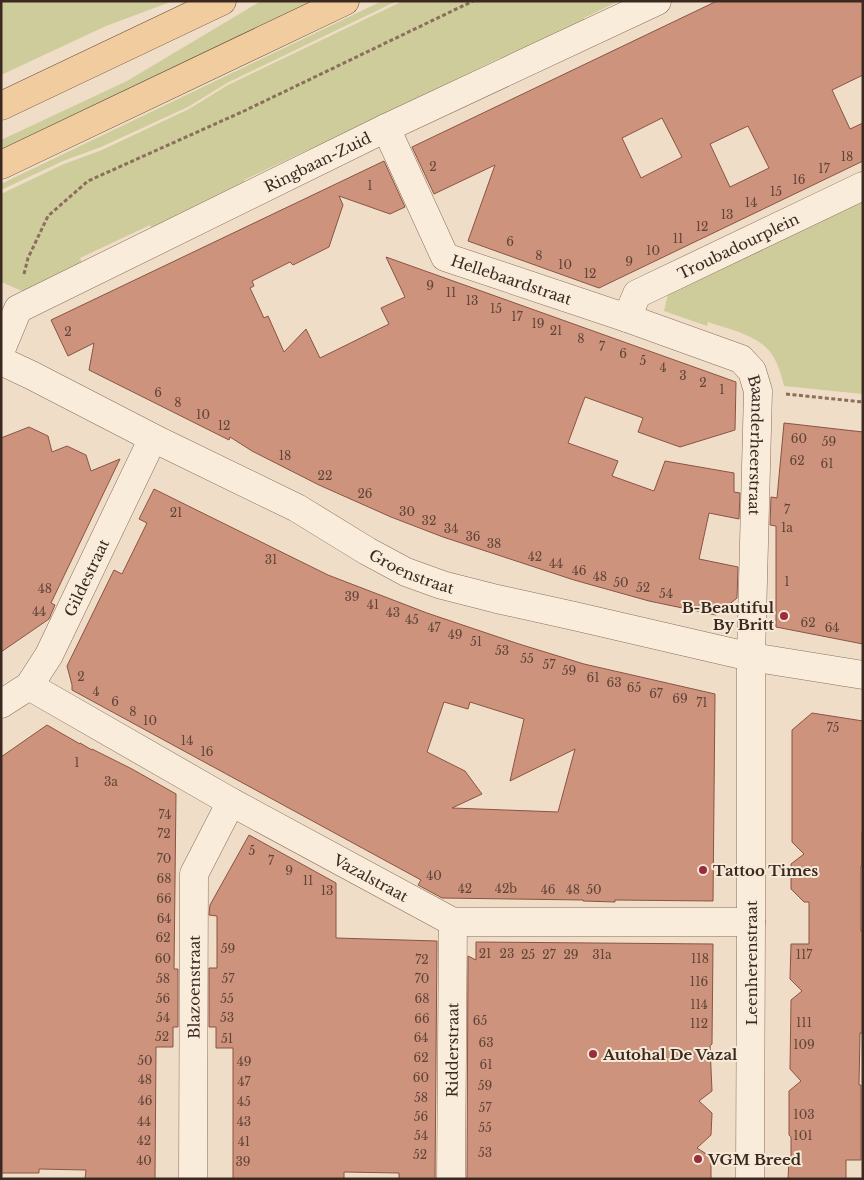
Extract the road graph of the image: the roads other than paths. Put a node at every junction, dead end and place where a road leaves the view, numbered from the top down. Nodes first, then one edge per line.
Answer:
1 (222, 1) edge
2 (345, 1) edge
3 (657, 1) edge
4 (1, 106) edge
5 (386, 128) junction
6 (1, 165) edge
7 (863, 186) edge
8 (627, 318) junction
9 (1, 350) edge
10 (1, 361) edge
11 (153, 438) junction
12 (751, 657) junction
13 (863, 674) edge
14 (29, 686) junction
15 (1, 704) edge
16 (231, 802) junction
17 (453, 922) junction
18 (751, 922) junction
19 (192, 1179) edge
20 (451, 1179) edge
21 (750, 1179) edge

1 - 4 main road
2 - 6 main road
3 - 5 street, Ringbaan-Zuid
5 - 8 street, Hellebaardstraat
5 - 9 street, Ringbaan-Zuid
7 - 8 street, Troubadourplein
8 - 12 street, Baanderheerstraat
10 - 11 street, Groenstraat
11 - 12 street, Groenstraat
11 - 14 street, Gildestraat
12 - 13 street, Groenstraat
12 - 18 street, Leenherenstraat
14 - 15 street, Gildestraat
14 - 16 street, Vazalstraat
16 - 17 street, Vazalstraat
16 - 19 street, Blazoenstraat
17 - 18 street, Vazalstraat
17 - 20 street, Ridderstraat
18 - 21 street, Leenherenstraat

